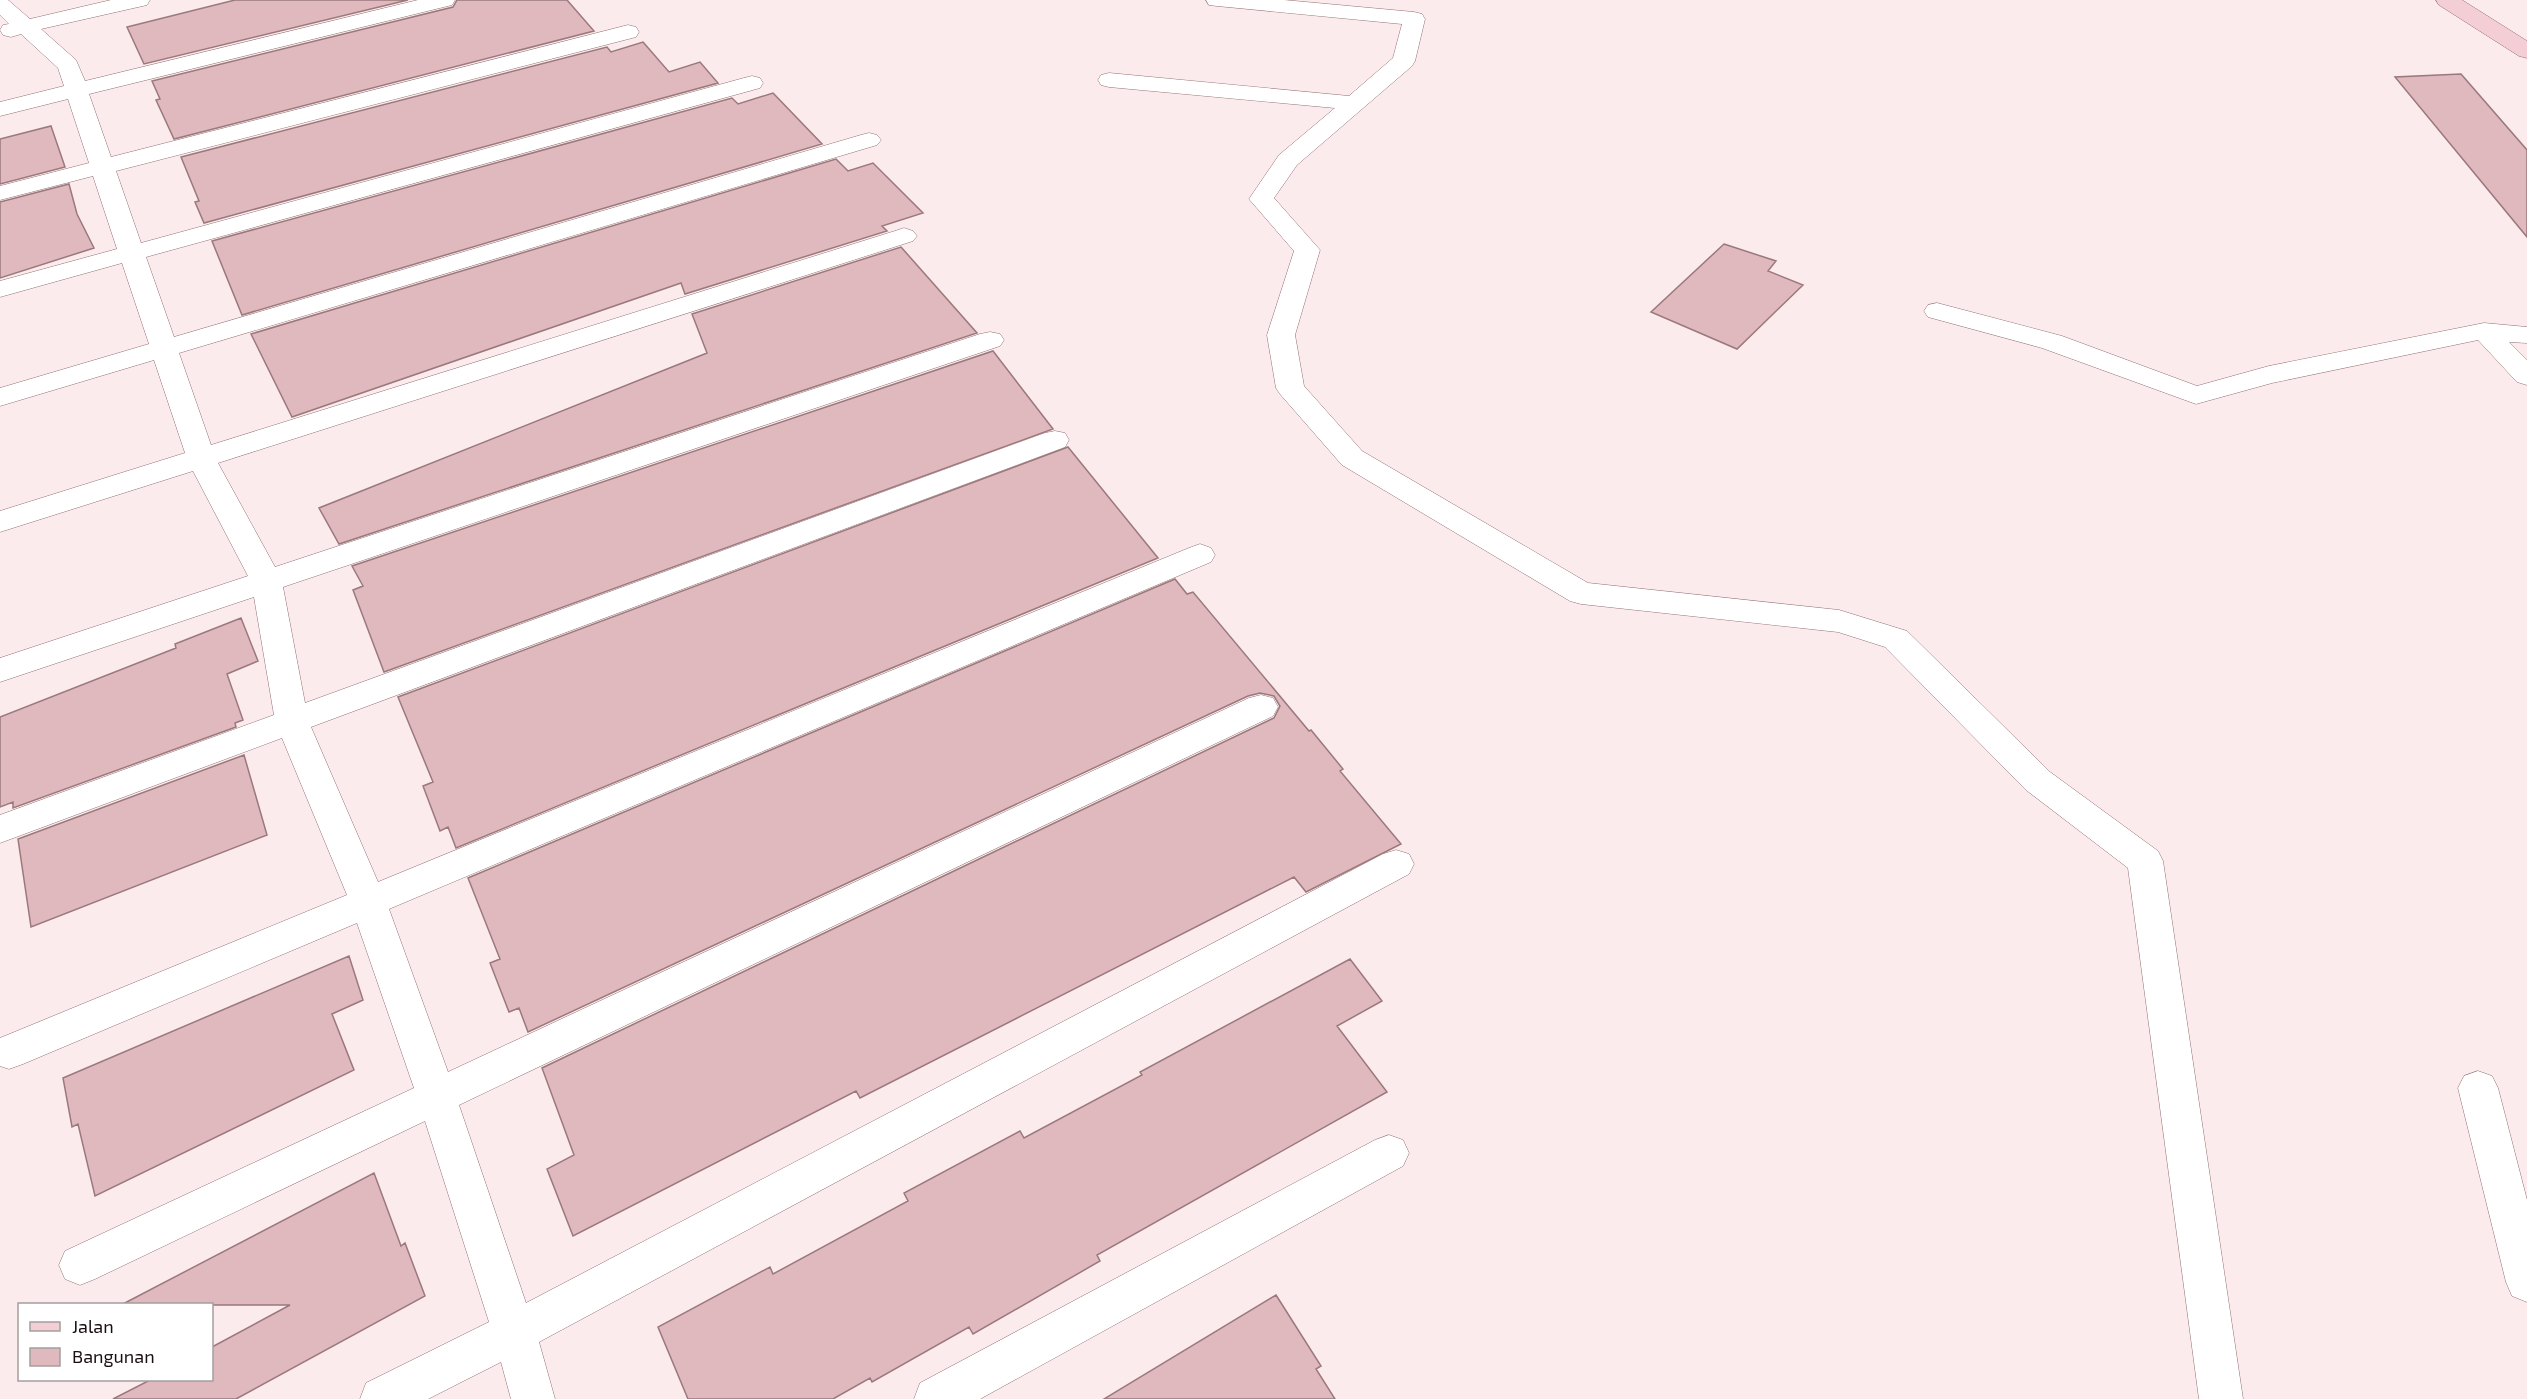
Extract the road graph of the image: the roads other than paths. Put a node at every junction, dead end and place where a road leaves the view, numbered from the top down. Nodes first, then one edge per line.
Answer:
1 (139, 0) edge
2 (444, 0) edge
3 (1217, 0) edge
4 (2447, 0) edge
5 (0, 4) edge
6 (13, 30) edge
7 (628, 32) dead end
8 (2527, 51) edge
9 (1109, 80) dead end
10 (752, 83) dead end
11 (76, 90) junction
12 (1354, 104) junction
13 (0, 109) edge
14 (869, 140) dead end
15 (102, 167) junction
16 (0, 193) edge
17 (904, 236) dead end
18 (132, 253) junction
19 (0, 290) edge
20 (1937, 311) dead end
21 (2484, 331) junction
22 (2527, 335) edge
23 (990, 340) dead end
24 (164, 348) junction
25 (2527, 376) edge
26 (0, 397) edge
27 (1055, 440) dead end
28 (201, 458) junction
29 (0, 522) edge
30 (1200, 555) dead end
31 (267, 582) junction
32 (0, 670) edge
33 (1261, 707) dead end
34 (292, 722) junction
35 (0, 829) edge
36 (1396, 864) dead end
37 (368, 901) junction
38 (9, 1052) dead end
39 (2478, 1088) dead end
40 (437, 1097) junction
41 (1389, 1153) dead end
42 (80, 1265) dead end
43 (2527, 1282) edge
44 (514, 1332) junction
45 (382, 1399) edge
46 (533, 1399) edge
47 (936, 1399) edge
48 (2221, 1399) edge

1 - 6 street
2 - 11 street
3 - 12 street
4 - 8 street
5 - 6 street
6 - 11 street
7 - 15 street
9 - 12 street
10 - 18 street
11 - 13 street
11 - 15 street
12 - 48 street
14 - 24 street
15 - 16 street
15 - 18 street
17 - 28 street
18 - 19 street
18 - 24 street
20 - 21 street
21 - 22 street
21 - 25 street
23 - 31 street
24 - 26 street
24 - 28 street
27 - 34 street
28 - 29 street
28 - 31 street
30 - 37 street
31 - 32 street
31 - 34 street
33 - 40 street
34 - 35 street
34 - 37 street
36 - 44 street
37 - 38 street
37 - 40 street
39 - 43 street
40 - 42 street
40 - 44 street
41 - 47 street
44 - 45 street
44 - 46 street

